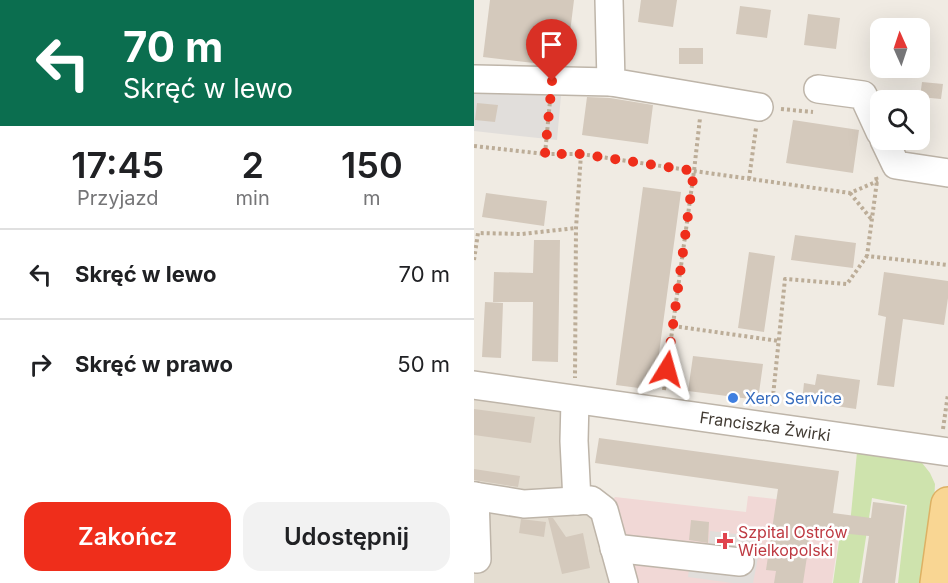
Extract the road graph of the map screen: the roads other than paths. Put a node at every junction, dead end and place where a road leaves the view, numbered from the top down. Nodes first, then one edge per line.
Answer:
1 (609, 0) edge
2 (475, 79) edge
3 (611, 82) junction
4 (818, 101) road end
5 (759, 106) road end
6 (870, 110) edge
7 (889, 150) edge
8 (948, 172) edge
9 (474, 385) edge
10 (575, 400) junction
11 (948, 452) edge
12 (475, 496) edge
13 (577, 501) junction
14 (948, 504) edge
15 (614, 548) junction
16 (477, 558) dead end
17 (740, 562) dead end
18 (624, 583) edge
19 (937, 583) edge

1 - 3 street
2 - 3 street
3 - 5 street
4 - 6 street
7 - 8 street
9 - 10 street, Franciszka Żwirki
10 - 11 street, Franciszka Żwirki
10 - 13 street
12 - 13 street
12 - 16 street
13 - 15 street
14 - 19 main road
15 - 17 street
15 - 18 street

